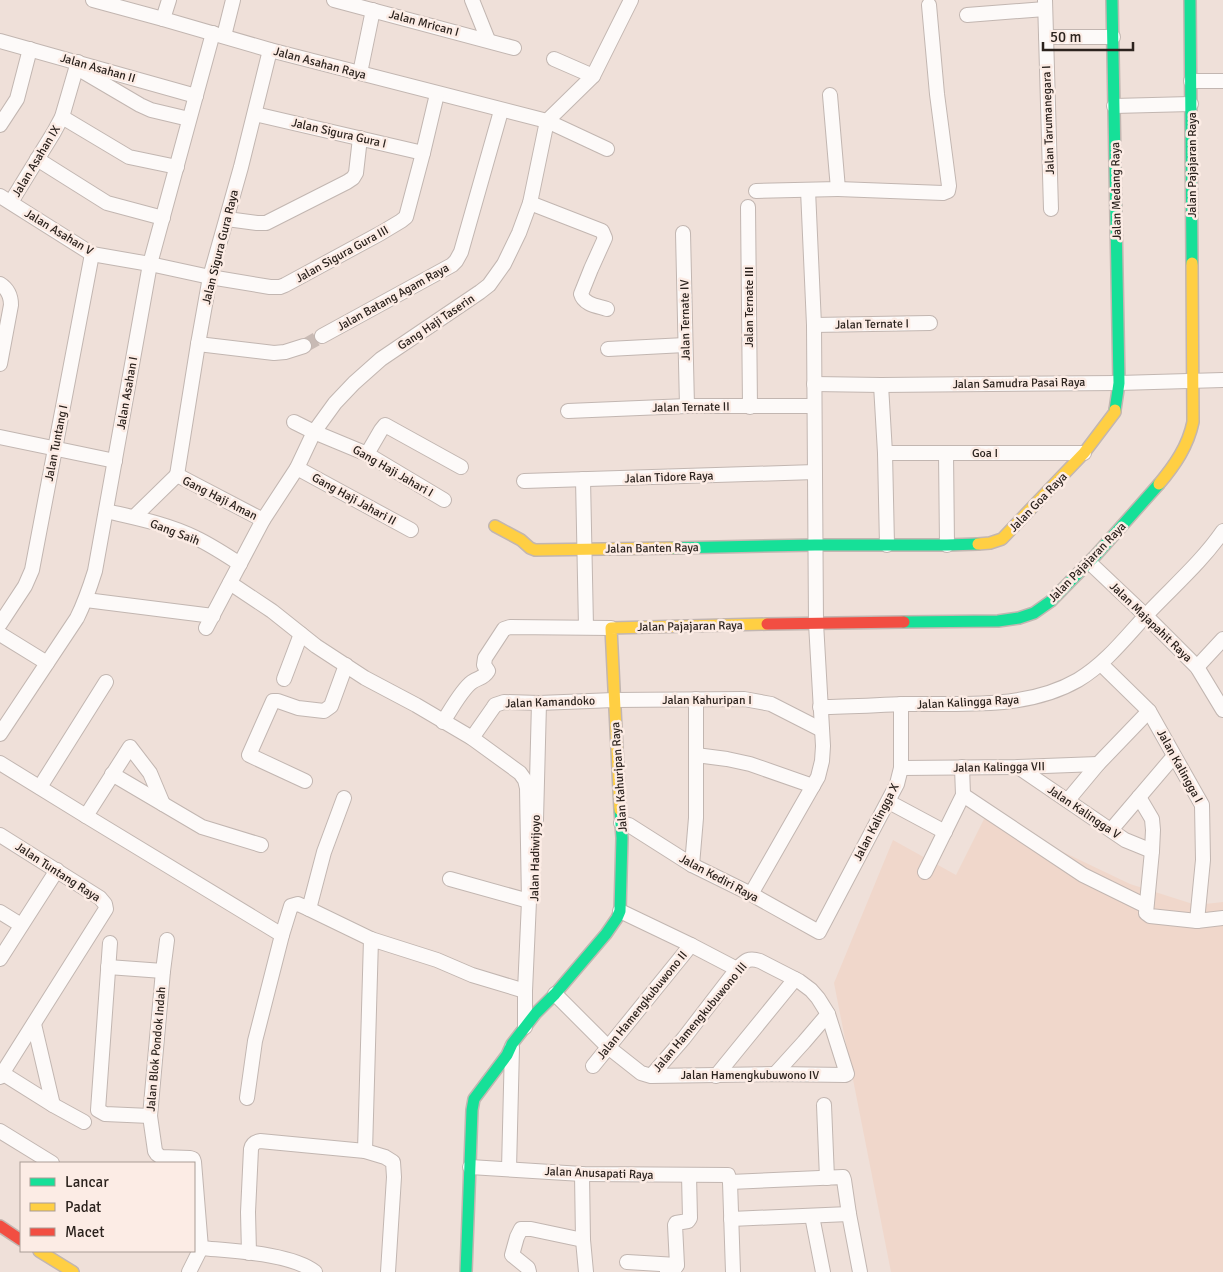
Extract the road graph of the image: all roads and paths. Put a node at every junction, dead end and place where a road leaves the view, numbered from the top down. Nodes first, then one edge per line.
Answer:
1 (93, 0) edge
2 (169, 0) edge
3 (233, 0) edge
4 (334, 0) edge
5 (472, 0) edge
6 (631, 0) edge
7 (1112, 0) edge
8 (1190, 0) edge
9 (350, 2) edge
10 (929, 5) dead end
11 (1045, 5) edge
12 (373, 10) junction
13 (967, 15) dead end
14 (164, 18) junction
15 (218, 34) junction
16 (1046, 37) junction
17 (1113, 37) junction
18 (488, 40) junction
19 (0, 41) edge
20 (514, 48) dead end
21 (30, 49) junction
22 (270, 50) junction
23 (554, 59) dead end
24 (77, 65) junction
25 (360, 73) junction
26 (593, 76) junction
27 (133, 78) junction
28 (1191, 81) junction
29 (1223, 81) edge
30 (437, 94) junction
31 (830, 95) dead end
32 (196, 96) junction
33 (125, 97) junction
34 (1192, 104) junction
35 (1114, 106) junction
36 (501, 110) junction
37 (255, 114) junction
38 (62, 117) junction
39 (189, 119) junction
40 (547, 122) junction
41 (0, 124) edge
42 (360, 138) junction
43 (606, 149) dead end
44 (423, 153) junction
45 (37, 159) junction
46 (177, 167) junction
47 (838, 189) junction
48 (808, 190) junction
49 (756, 191) dead end
50 (6, 199) edge
51 (530, 202) junction
52 (748, 208) dead end
53 (1051, 209) dead end
54 (163, 218) junction
55 (227, 219) junction
56 (683, 233) dead end
57 (92, 254) junction
58 (150, 264) junction
59 (210, 277) junction
60 (0, 284) edge
61 (607, 309) dead end
62 (930, 323) dead end
63 (814, 325) junction
64 (322, 336) tunnel mouth
65 (198, 344) junction
66 (685, 345) junction
67 (304, 346) tunnel mouth
68 (608, 349) dead end
69 (0, 364) edge
70 (1223, 380) edge
71 (1193, 381) junction
72 (1119, 383) junction
73 (814, 384) junction
74 (881, 385) junction
75 (687, 406) junction
76 (814, 406) junction
77 (750, 407) junction
78 (568, 411) dead end
79 (294, 422) dead end
80 (314, 432) junction
81 (0, 437) edge
82 (55, 449) junction
83 (885, 453) junction
84 (946, 453) junction
85 (1084, 453) junction
86 (368, 454) junction
87 (115, 461) junction
88 (461, 467) dead end
89 (297, 468) junction
90 (815, 472) junction
91 (177, 475) junction
92 (583, 479) junction
93 (524, 481) dead end
94 (444, 500) dead end
95 (106, 511) junction
96 (134, 517) junction
97 (263, 520) junction
98 (495, 526) dead end
99 (411, 530) dead end
100 (1223, 531) edge
101 (815, 545) junction
102 (887, 545) junction
103 (947, 545) junction
104 (584, 549) junction
105 (1090, 563) junction
106 (240, 564) junction
107 (230, 583) junction
108 (86, 600) junction
109 (1146, 616) junction
110 (816, 623) junction
111 (0, 624) edge
112 (586, 627) junction
113 (620, 630) junction
114 (0, 634) edge
115 (301, 634) junction
116 (1223, 639) edge
117 (47, 663) junction
118 (1101, 664) junction
119 (346, 665) junction
120 (1197, 666) junction
121 (284, 679) dead end
122 (106, 682) dead end
123 (696, 699) junction
124 (538, 703) junction
125 (624, 704) junction
126 (901, 704) junction
127 (820, 707) junction
128 (1223, 710) edge
129 (1149, 711) junction
130 (444, 722) junction
131 (822, 730) junction
132 (0, 734) edge
133 (472, 738) junction
134 (696, 755) junction
135 (1174, 756) junction
136 (0, 763) edge
137 (1098, 764) junction
138 (962, 767) junction
139 (1018, 767) junction
140 (900, 768) junction
141 (112, 774) junction
142 (305, 781) dead end
143 (813, 786) junction
144 (40, 787) junction
145 (963, 795) junction
146 (1140, 796) junction
147 (344, 798) dead end
148 (1068, 800) junction
149 (889, 802) junction
150 (163, 804) junction
151 (86, 816) junction
152 (625, 824) junction
153 (1111, 830) junction
154 (944, 832) junction
155 (0, 835) edge
156 (261, 846) dead end
157 (1152, 851) junction
158 (692, 865) junction
159 (56, 870) junction
160 (925, 872) dead end
161 (450, 879) dead end
162 (751, 894) junction
163 (528, 901) junction
164 (1146, 906) junction
165 (309, 909) junction
166 (620, 911) junction
167 (0, 912) edge
168 (1223, 918) edge
169 (1197, 921) junction
170 (21, 925) junction
171 (819, 932) joint
172 (282, 935) junction
173 (371, 939) junction
174 (167, 940) dead end
175 (110, 943) dead end
176 (691, 945) junction
177 (0, 959) edge
178 (108, 967) junction
179 (737, 969) junction
180 (163, 971) junction
181 (796, 979) junction
182 (525, 991) junction
183 (555, 994) junction
184 (536, 1013) junction
185 (828, 1014) junction
186 (34, 1024) junction
187 (525, 1027) junction
188 (512, 1044) junction
189 (608, 1047) junction
190 (593, 1066) dead end
191 (775, 1074) junction
192 (1, 1075) edge
193 (651, 1076) junction
194 (716, 1076) junction
195 (247, 1098) dead end
196 (53, 1105) junction
197 (824, 1105) dead end
198 (150, 1116) junction
199 (84, 1122) dead end
200 (0, 1131) edge
201 (365, 1151) junction
202 (50, 1162) edge
203 (194, 1162) edge
204 (470, 1167) junction
205 (509, 1169) junction
206 (195, 1174) edge
207 (582, 1174) junction
208 (689, 1175) junction
209 (729, 1178) junction
210 (827, 1178) junction
211 (849, 1214) junction
212 (812, 1216) junction
213 (731, 1218) junction
214 (4, 1229) edge
215 (20, 1239) edge
216 (583, 1240) junction
217 (0, 1243) edge
218 (201, 1248) junction
219 (41, 1252) edge
220 (249, 1253) junction
221 (628, 1262) dead end
222 (672, 1269) edge
223 (73, 1272) edge
224 (189, 1272) edge
225 (315, 1272) edge
226 (388, 1272) edge
227 (466, 1272) edge
228 (528, 1272) edge
229 (586, 1272) edge
230 (733, 1272) edge
231 (823, 1272) edge
232 (860, 1272) edge

1 - 14 street, Jalan Asahan Raya
2 - 14 street
3 - 15 street, Jalan Asahan I
4 - 9 street, Jalan Mrican I
5 - 18 street
6 - 26 street
7 - 17 street, Jalan Medang Raya
8 - 28 street, Jalan Pajajaran Raya
9 - 12 street, Jalan Mrican I
10 - 47 street
11 - 13 street
11 - 16 street, Jalan Tarumanegara I
12 - 18 street, Jalan Mrican I
12 - 25 street
14 - 15 street, Jalan Asahan Raya
15 - 22 street, Jalan Asahan Raya
15 - 32 street, Jalan Asahan I
16 - 17 street
16 - 53 street, Jalan Tarumanegara I
17 - 35 street, Jalan Medang Raya
18 - 20 street, Jalan Mrican I
19 - 21 street, Jalan Asahan II
21 - 24 street, Jalan Asahan II
21 - 41 street
22 - 25 street, Jalan Asahan Raya
22 - 37 street, Jalan Sigura Gura Raya
23 - 26 street
24 - 27 street, Jalan Asahan II
24 - 33 street
24 - 38 street, Jalan Asahan IX
25 - 30 street, Jalan Asahan Raya
26 - 40 street
27 - 32 street, Jalan Asahan II
27 - 33 street
28 - 29 street
28 - 34 street, Jalan Pajajaran Raya
30 - 36 street, Jalan Asahan Raya
30 - 44 street, Jalan Sigura Gura III
31 - 47 street
32 - 39 street, Jalan Asahan I
33 - 39 street
34 - 35 street
34 - 71 street, Jalan Pajajaran Raya
35 - 72 street, Jalan Medang Raya
36 - 40 street, Jalan Asahan Raya
36 - 64 street, Jalan Batang Agam Raya
37 - 42 street, Jalan Sigura Gura I
37 - 55 street, Jalan Sigura Gura Raya
38 - 45 street, Jalan Asahan IX
38 - 46 street
39 - 46 street, Jalan Asahan I
40 - 43 street, Jalan Asahan Raya
40 - 51 street, Gang Haji Taserin
42 - 44 street, Jalan Sigura Gura I
42 - 55 street
44 - 59 street, Jalan Sigura Gura III
45 - 50 street, Jalan Asahan IX
45 - 54 street
46 - 54 street, Jalan Asahan I
47 - 48 street
48 - 49 street
48 - 63 street
50 - 57 street, Jalan Asahan V
51 - 61 street
51 - 80 street, Gang Haji Taserin
52 - 77 street, Jalan Ternate III
54 - 58 street, Jalan Asahan I
55 - 59 street, Jalan Sigura Gura Raya
56 - 66 street, Jalan Ternate IV
57 - 58 street, Jalan Asahan V
57 - 82 street, Jalan Tuntang I
58 - 59 street, Jalan Sigura Gura III
58 - 87 street, Jalan Asahan I
59 - 65 street, Jalan Sigura Gura Raya
60 - 69 street
62 - 63 street, Jalan Ternate I
63 - 73 street
65 - 67 street
65 - 91 street, Jalan Sigura Gura Raya
66 - 68 street
66 - 75 street, Jalan Ternate IV
70 - 71 street, Jalan Samudra Pasai Raya
71 - 72 street, Jalan Samudra Pasai Raya
71 - 105 street, Jalan Pajajaran Raya
72 - 74 street, Jalan Samudra Pasai Raya
72 - 85 street, Jalan Goa Raya
73 - 74 street, Jalan Samudra Pasai Raya
73 - 76 street
74 - 83 street
75 - 77 street, Jalan Ternate II
75 - 78 street, Jalan Ternate II
76 - 77 street, Jalan Ternate II
76 - 90 street
79 - 80 street, Gang Haji Jahari I
80 - 86 street, Gang Haji Jahari I
80 - 89 street, Gang Haji Taserin
81 - 82 street
82 - 87 street
82 - 111 street, Jalan Tuntang I
83 - 84 street, Goa I
83 - 102 street
84 - 85 street, Goa I
84 - 103 street
85 - 103 street, Jalan Goa Raya
86 - 88 street
86 - 94 street, Gang Haji Jahari I
87 - 95 street, Jalan Asahan I
89 - 97 street, Gang Haji Taserin
89 - 99 street, Gang Haji Jahari II
90 - 92 street, Jalan Tidore Raya
90 - 101 street
91 - 96 street
91 - 97 street, Gang Haji Aman
92 - 93 street, Jalan Tidore Raya
92 - 104 street
95 - 96 street, Gang Saih
95 - 108 street, Jalan Asahan I
96 - 106 street, Gang Saih
97 - 106 street, Gang Haji Taserin
98 - 104 street, Jalan Banten Raya
100 - 109 street, Jalan Kalingga Raya
101 - 102 street, Jalan Goa Raya
101 - 104 street, Jalan Banten Raya
101 - 110 street
102 - 103 street, Jalan Goa Raya
104 - 112 street
105 - 109 street, Jalan Majapahit Raya
105 - 110 street, Jalan Pajajaran Raya
106 - 107 street, Gang Haji Taserin
107 - 108 street, Gang Haji Taserin
107 - 115 street
108 - 117 street, Jalan Asahan I
109 - 118 street, Jalan Kalingga Raya
109 - 120 street, Jalan Majapahit Raya
110 - 113 street, Jalan Pajajaran Raya
110 - 127 street
112 - 113 street, Jalan Pajajaran Raya
112 - 130 street, Jalan Pajajaran Raya
113 - 125 street, Jalan Kahuripan Raya
114 - 117 street
115 - 119 street
115 - 121 street
116 - 120 street
117 - 132 street, Jalan Asahan I
118 - 126 street, Jalan Kalingga Raya
118 - 129 street, Jalan Kalingga I
119 - 130 street
119 - 142 street
120 - 128 street, Jalan Majapahit Raya
122 - 144 street
123 - 125 street, Jalan Kahuripan I
123 - 131 street, Jalan Kahuripan I
123 - 134 street
124 - 125 street, Jalan Kamandoko
124 - 133 street, Jalan Kamandoko
124 - 184 street, Jalan Hadiwijoyo
125 - 152 street, Jalan Kahuripan Raya
125 - 152 street, Jalan Kahuripan Raya
126 - 127 street, Jalan Kalingga Raya
126 - 140 street, Jalan Kalingga X
127 - 131 street
129 - 135 street, Jalan Kalingga I
129 - 137 street
130 - 133 street
131 - 143 street
133 - 163 street
134 - 143 street
134 - 158 street
135 - 146 street
135 - 169 street, Jalan Kalingga I
136 - 144 street
137 - 139 street, Jalan Kalingga VII
137 - 148 street
138 - 139 street, Jalan Kalingga VII
138 - 140 street, Jalan Kalingga VII
138 - 145 street
139 - 148 street, Jalan Kalingga V
140 - 149 street, Jalan Kalingga X
141 - 150 street
141 - 150 street
141 - 151 street
143 - 162 street
144 - 151 street
145 - 154 street
145 - 164 street
146 - 153 street
146 - 157 street
147 - 165 street
148 - 153 street, Jalan Kalingga V
149 - 154 street
149 - 171 street, Jalan Kalingga X
150 - 156 street
151 - 172 street
152 - 158 street, Jalan Kediri Raya
152 - 166 street, Jalan Kahuripan Raya
153 - 157 street, Jalan Kalingga V
154 - 160 street
155 - 159 street, Jalan Tuntang Raya
157 - 164 street
158 - 162 street, Jalan Kediri Raya
159 - 170 street
159 - 186 street, Jalan Tuntang Raya
161 - 163 street
162 - 171 street, Jalan Kediri Raya
163 - 182 street
164 - 169 street
165 - 172 street
165 - 173 street
166 - 176 street
166 - 183 street
167 - 170 street
168 - 169 street
170 - 177 street
172 - 195 street
173 - 182 street
173 - 201 street
174 - 180 street, Jalan Blok Pondok Indah
175 - 178 street
176 - 179 street
176 - 189 street, Jalan Hamengkubuwono II
178 - 180 street
178 - 198 street
179 - 181 street, Jalan Hamengkubuwono III
179 - 193 street, Jalan Hamengkubuwono III
180 - 198 street, Jalan Blok Pondok Indah
181 - 185 street
181 - 194 street
182 - 187 street
183 - 184 street
183 - 189 street
184 - 187 street
185 - 191 street
185 - 191 street, Jalan Hamengkubuwono IV
186 - 192 street
186 - 196 street
187 - 188 street
188 - 204 street
188 - 205 street
189 - 190 street, Jalan Hamengkubuwono II
189 - 193 street
191 - 194 street, Jalan Hamengkubuwono IV
192 - 196 street
193 - 194 street, Jalan Hamengkubuwono IV
196 - 199 street
197 - 210 street
198 - 203 street, Jalan Blok Pondok Indah
200 - 202 street
201 - 220 street
201 - 226 street
204 - 205 street, Jalan Anusapati Raya
204 - 227 street
205 - 207 street, Jalan Anusapati Raya
206 - 218 street, Jalan Blok Pondok Indah
207 - 208 street, Jalan Anusapati Raya
207 - 216 street
208 - 209 street, Jalan Anusapati Raya
208 - 222 street
209 - 210 street, Jalan Anusapati Raya
209 - 213 street
210 - 211 street
211 - 212 street
211 - 232 street
212 - 213 street
212 - 231 street
213 - 230 street
214 - 215 street
214 - 217 street
216 - 228 street
216 - 229 street
218 - 220 street
218 - 224 street
219 - 223 street
220 - 225 street
221 - 222 street

